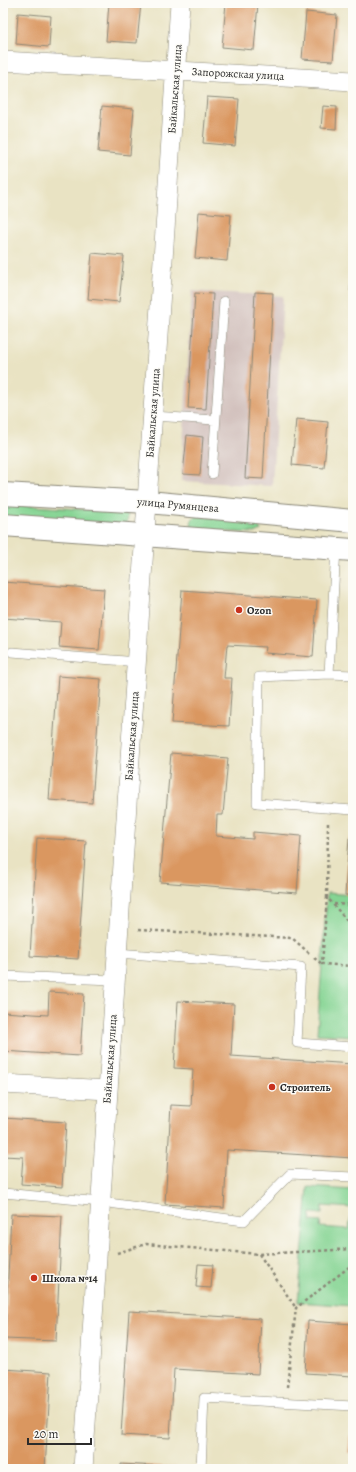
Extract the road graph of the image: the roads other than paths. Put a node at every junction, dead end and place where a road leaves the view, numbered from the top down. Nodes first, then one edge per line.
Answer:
1 (180, 3) edge
2 (3, 61) edge
3 (176, 71) junction
4 (353, 81) edge
5 (224, 301) dead end
6 (153, 416) junction
7 (216, 420) junction
8 (212, 474) dead end
9 (3, 494) edge
10 (148, 502) junction
11 (353, 521) edge
12 (3, 525) edge
13 (146, 535) junction
14 (344, 549) edge
15 (12, 652) dead end
16 (138, 662) junction
17 (329, 674) junction
18 (353, 675) edge
19 (353, 810) edge
20 (117, 953) junction
21 (3, 976) edge
22 (115, 980) junction
23 (353, 1048) edge
24 (3, 1084) edge
25 (108, 1090) junction
26 (353, 1177) edge
27 (3, 1193) edge
28 (101, 1202) junction
29 (353, 1406) edge
30 (83, 1469) edge
31 (201, 1469) edge

1 - 3 street, Байкальская улица
2 - 3 street, Запорожская улица
3 - 4 street, Запорожская улица
3 - 6 street, Байкальская улица
5 - 7 lane
6 - 7 lane
6 - 10 street, Байкальская улица
7 - 8 lane
9 - 10 main road, улица Румянцева
10 - 11 main road, улица Румянцева
10 - 13 street, Байкальская улица
12 - 13 main road
13 - 14 main road
13 - 16 street, Байкальская улица
14 - 17 lane
15 - 16 lane
16 - 20 street, Байкальская улица
17 - 18 lane
17 - 19 lane
20 - 22 street, Байкальская улица
20 - 23 lane
21 - 22 lane
22 - 25 street, Байкальская улица
24 - 25 street
25 - 28 street, Байкальская улица
26 - 28 lane
27 - 28 lane
28 - 30 street, Байкальская улица
29 - 31 lane

